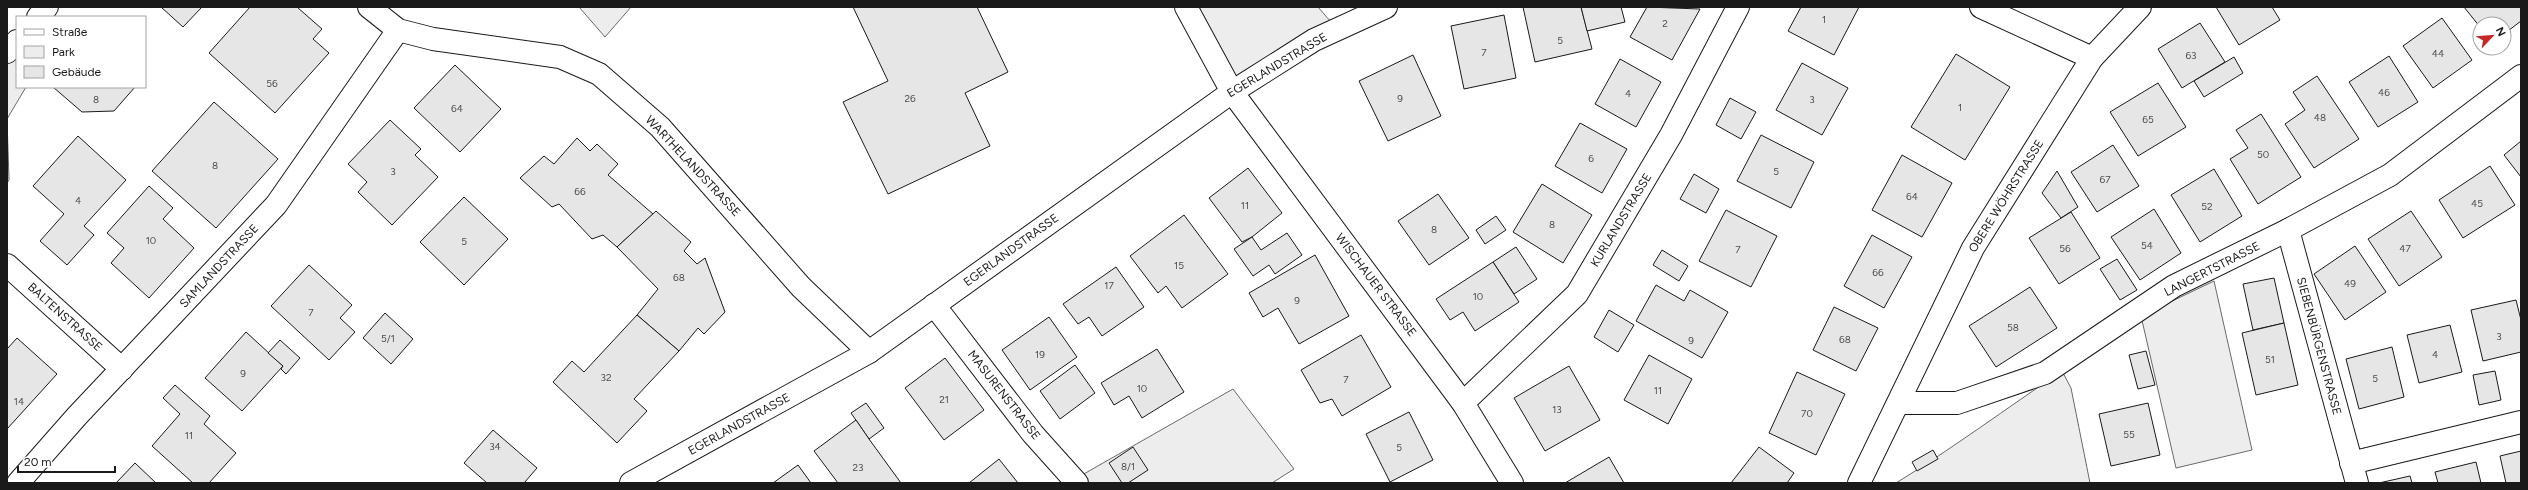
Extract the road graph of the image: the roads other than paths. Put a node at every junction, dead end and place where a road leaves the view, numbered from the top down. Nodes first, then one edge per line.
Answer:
1 (47, 7) edge
2 (369, 7) edge
3 (1186, 7) edge
4 (1386, 7) edge
5 (1738, 7) edge
6 (1981, 7) edge
7 (2140, 7) edge
8 (39, 16) edge
9 (398, 30) junction
10 (16, 42) edge
11 (7, 52) edge
12 (2092, 58) junction
13 (2521, 76) edge
14 (1232, 92) junction
15 (2288, 230) junction
16 (7, 266) edge
17 (934, 305) junction
18 (868, 352) junction
19 (122, 369) junction
20 (1463, 402) junction
21 (1899, 402) junction
22 (2521, 422) edge
23 (2354, 473) edge
24 (18, 483) edge
25 (631, 483) edge
26 (1077, 483) edge
27 (1512, 483) edge
28 (1859, 483) edge

1 - 8 street
2 - 9 street, WARTHELANDSTRASSE
3 - 14 street, WISCHAUER STRASSE
4 - 14 street, EGERLANDSTRASSE
5 - 20 street, KURLANDSTRASSE
6 - 12 street
7 - 12 street, OBERE WÖHRSTRASSE
9 - 18 street, WARTHELANDSTRASSE
9 - 19 street, SAMLANDSTRASSE
10 - 11 street
12 - 21 street, OBERE WÖHRSTRASSE
13 - 15 street, LANGERTSTRASSE
14 - 17 street, EGERLANDSTRASSE
14 - 20 street, WISCHAUER STRASSE
15 - 21 street, LANGERTSTRASSE
15 - 23 street, SIEBENBÜRGENSTRASSE
16 - 19 street, BALTENSTRASSE
17 - 18 street, EGERLANDSTRASSE
17 - 26 street, MASURENSTRASSE
18 - 25 street, EGERLANDSTRASSE
19 - 24 street, SAMLANDSTRASSE
20 - 27 street, WISCHAUER STRASSE
21 - 28 street
22 - 23 street, SIEBENBÜRGENSTRASSE

